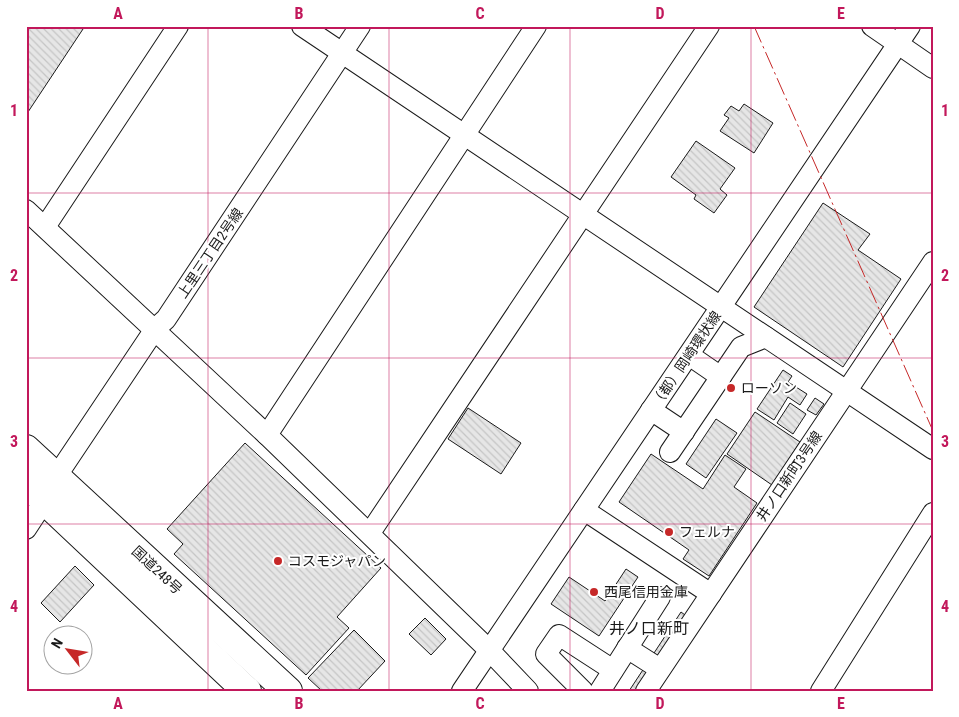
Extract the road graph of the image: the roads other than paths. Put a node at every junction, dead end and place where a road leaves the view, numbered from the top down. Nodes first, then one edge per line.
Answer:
1 (178, 26) edge
2 (302, 26) edge
3 (360, 26) edge
4 (536, 26) edge
5 (709, 26) edge
6 (872, 26) edge
7 (910, 26) edge
8 (898, 44) junction
9 (342, 54) junction
10 (933, 68) edge
11 (464, 135) junction
12 (26, 210) edge
13 (583, 216) junction
14 (45, 228) junction
15 (933, 262) edge
16 (721, 307) junction
17 (155, 329) junction
18 (766, 337) junction
19 (689, 355) junction
20 (721, 377) junction
21 (846, 391) junction
22 (651, 410) junction
23 (684, 432) junction
24 (267, 434) junction
25 (26, 449) edge
26 (933, 449) edge
27 (670, 452) dead end
28 (43, 487) edge
29 (584, 510) junction
30 (933, 513) edge
31 (26, 529) edge
32 (370, 533) junction
33 (711, 594) junction
34 (660, 597) dead end
35 (627, 648) junction
36 (489, 650) junction
37 (660, 669) junction
38 (614, 670) junction
39 (247, 691) edge
40 (288, 691) edge
41 (462, 691) edge
42 (528, 691) edge
43 (583, 691) edge
44 (600, 691) edge
45 (646, 691) edge
46 (821, 691) edge

1 - 14 street
2 - 9 street
3 - 9 street, 上里三丁目2号線
4 - 11 street
5 - 13 street
6 - 8 street
7 - 8 street, （都）岡崎環状線
8 - 10 street
8 - 16 street, （都）岡崎環状線
9 - 11 street
9 - 17 street, 上里三丁目2号線
11 - 13 street
11 - 24 street
12 - 14 street
13 - 16 street
13 - 32 street
14 - 17 street
15 - 21 street, 井ノ口新町3号線
16 - 18 street
16 - 19 street, （都）岡崎環状線
17 - 24 street
17 - 28 street, 上里三丁目2号線
18 - 20 street
18 - 21 street
19 - 20 street
19 - 22 street, （都）岡崎環状線
20 - 23 street
21 - 26 street
21 - 33 street, 井ノ口新町3号線
22 - 23 street
22 - 29 street, （都）岡崎環状線
23 - 27 street
24 - 32 street
25 - 28 highway, 国道248号
28 - 31 street, 上里三丁目2号線
28 - 39 highway, 国道248号
28 - 40 highway, 国道248号
29 - 33 street
29 - 36 street, （都）岡崎環状線
30 - 46 street
32 - 36 street
33 - 37 street, 井ノ口新町3号線
34 - 35 street
35 - 37 street
35 - 38 street
36 - 41 street, （都）岡崎環状線
36 - 42 street
37 - 45 street, 井ノ口新町3号線
38 - 43 street
38 - 44 street

